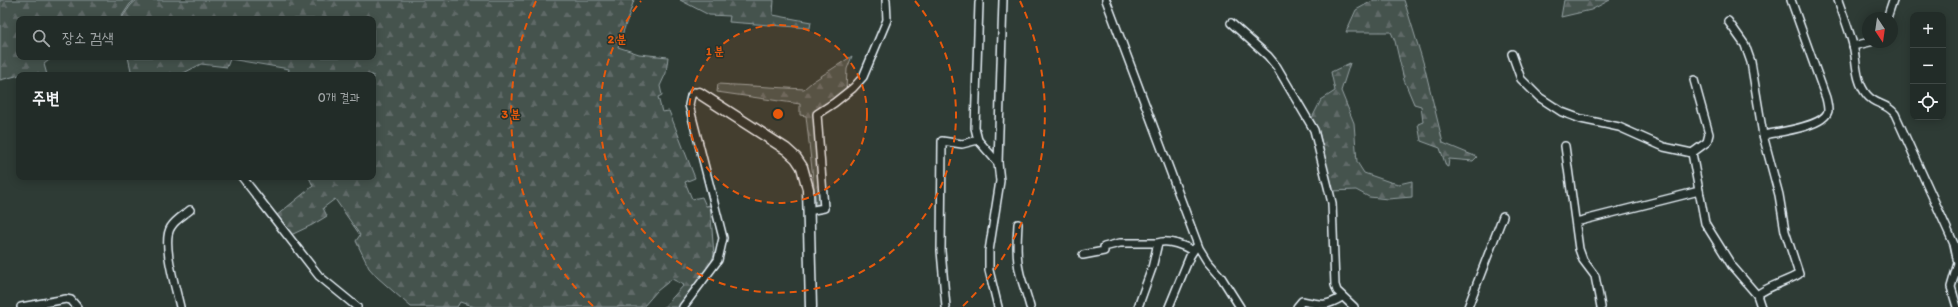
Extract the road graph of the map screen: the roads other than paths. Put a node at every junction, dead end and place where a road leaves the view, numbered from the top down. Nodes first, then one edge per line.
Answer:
1 (886, 0) edge
2 (1003, 0) edge
3 (1106, 0) edge
4 (1791, 0) edge
5 (1838, 0) edge
6 (1892, 0) edge
7 (979, 3) dead end
8 (1889, 12) edge
9 (1728, 21) dead end
10 (1231, 23) dead end
11 (1862, 44) edge
12 (1853, 46) junction
13 (1512, 54) dead end
14 (1694, 80) dead end
15 (699, 93) joint
16 (1763, 135) junction
17 (978, 140) junction
18 (1565, 146) dead end
19 (1692, 153) junction
20 (998, 163) junction
21 (244, 180) edge
22 (1699, 191) junction
23 (190, 210) dead end
24 (808, 210) junction
25 (1503, 216) dead end
26 (1576, 222) junction
27 (1018, 224) dead end
28 (1158, 243) junction
29 (1195, 248) junction
30 (1083, 255) dead end
31 (1757, 295) junction
32 (1342, 297) junction
33 (21, 307) edge
34 (77, 307) edge
35 (180, 307) edge
36 (357, 307) edge
37 (683, 307) edge
38 (810, 307) edge
39 (946, 307) edge
40 (998, 307) edge
41 (1030, 307) edge
42 (1138, 307) edge
43 (1169, 307) edge
44 (1240, 307) edge
45 (1297, 307) edge
46 (1354, 307) edge
47 (1468, 307) edge
48 (1601, 307) edge
49 (1761, 307) edge
50 (1958, 307) edge

1 - 24 street
2 - 20 street
3 - 29 street
4 - 16 street
5 - 12 street
6 - 8 street
7 - 17 street
9 - 16 street
10 - 32 street
11 - 12 street
12 - 50 street
13 - 19 street
14 - 19 street
15 - 24 street
15 - 37 street
16 - 31 street
17 - 20 street
17 - 39 street
18 - 26 street
19 - 22 street
20 - 40 street
21 - 36 street
22 - 26 street
22 - 31 street
23 - 35 street
24 - 38 street
25 - 47 street
26 - 48 street
27 - 41 street
28 - 29 street
28 - 30 street
28 - 42 street
29 - 43 street
29 - 44 street
31 - 49 street
32 - 45 street
32 - 46 street
33 - 34 street

